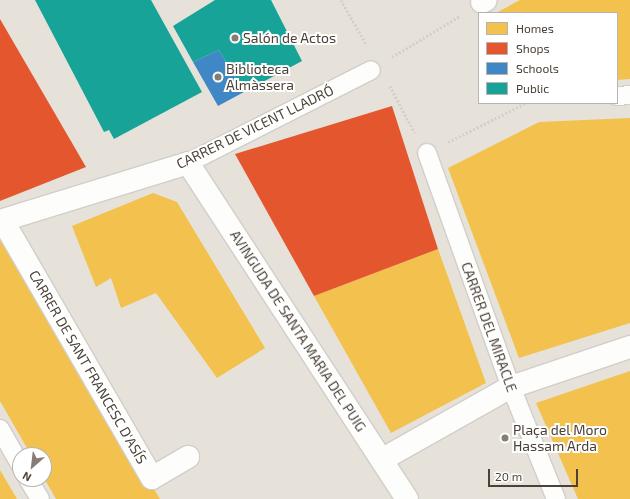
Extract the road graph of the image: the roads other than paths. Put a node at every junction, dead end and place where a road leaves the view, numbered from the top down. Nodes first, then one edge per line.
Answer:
1 (375, 68) road end
2 (630, 95) edge
3 (618, 96) edge
4 (427, 153) road end
5 (188, 163) junction
6 (1, 221) edge
7 (630, 347) edge
8 (510, 387) junction
9 (0, 429) edge
10 (12, 450) edge
11 (188, 457) dead end
12 (383, 459) junction
13 (33, 487) edge
14 (40, 499) edge
15 (406, 499) edge
16 (556, 499) edge

1 - 5 street, CARRER DE VICENT LLADRÓ
2 - 3 street
4 - 8 street, CARRER DEL MIRACLE
5 - 6 street, CARRER DE VICENT LLADRÓ
5 - 12 street, AVINGUDA DE SANTA MARIA DEL PUIG
6 - 11 street, CARRER DE SANT FRANCESC D'ASÍS
7 - 8 street
8 - 12 street
8 - 16 street, CARRER DEL MIRACLE
9 - 10 street
12 - 15 street, AVINGUDA DE SANTA MARIA DEL PUIG
13 - 14 street

